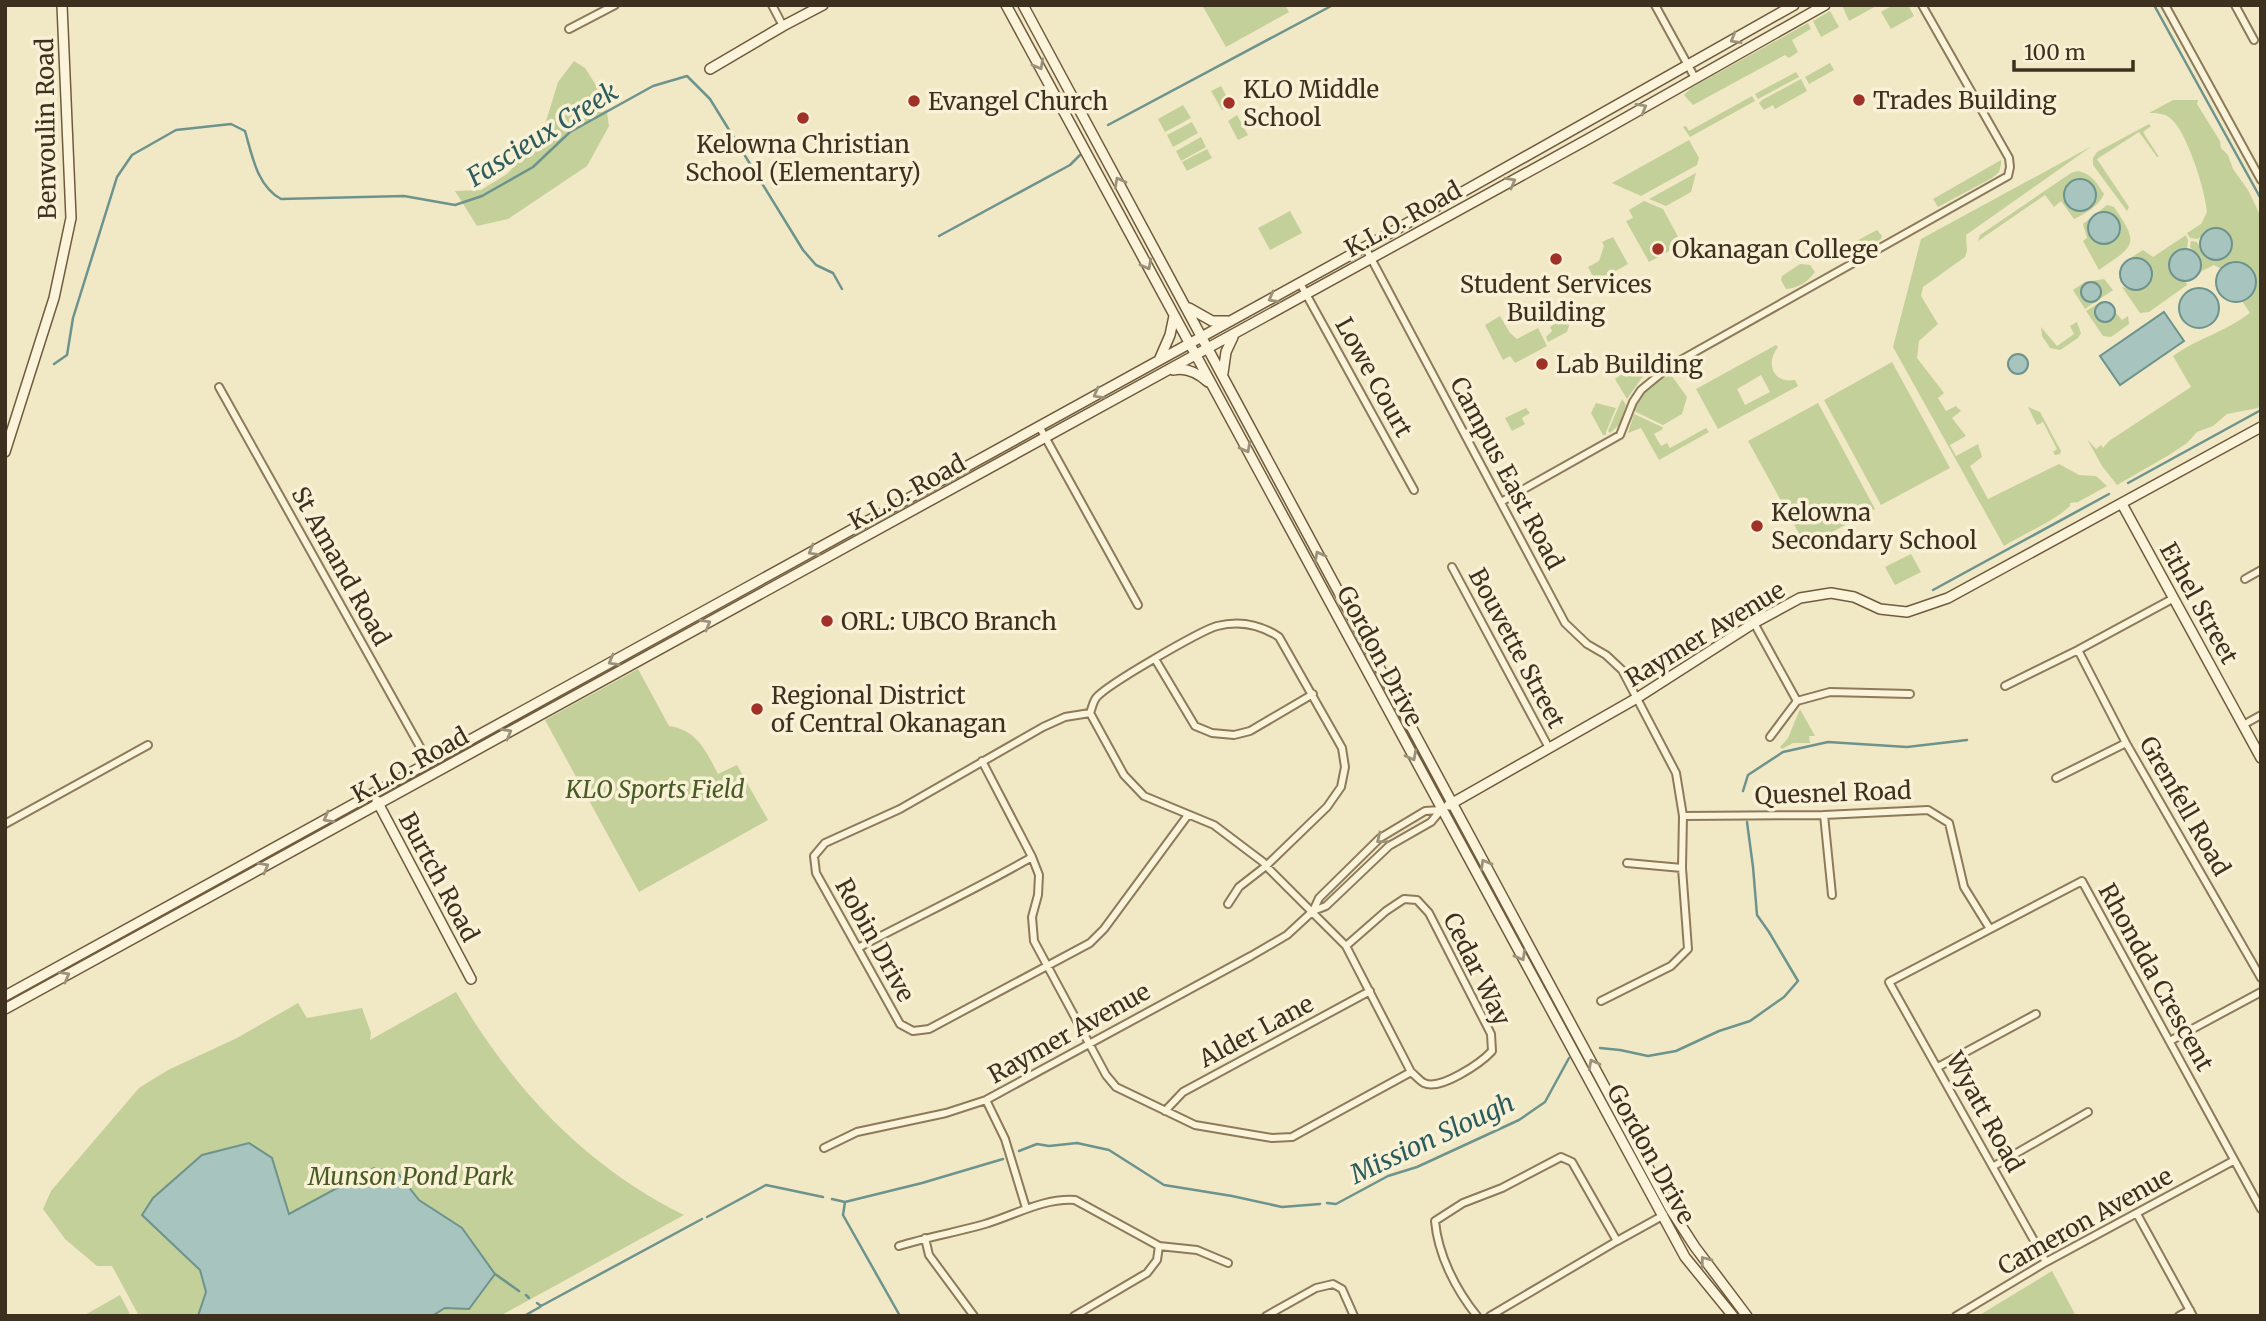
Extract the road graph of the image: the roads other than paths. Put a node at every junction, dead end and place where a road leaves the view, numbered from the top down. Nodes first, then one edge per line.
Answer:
1 (62, 5) edge
2 (615, 5) edge
3 (772, 5) edge
4 (823, 5) edge
5 (1006, 5) edge
6 (1023, 5) edge
7 (1655, 5) edge
8 (1794, 5) edge
9 (1825, 5) edge
10 (1922, 5) edge
11 (2165, 5) edge
12 (2235, 5) edge
13 (783, 26) junction
14 (569, 29) dead end
15 (2254, 40) dead end
16 (1687, 66) junction
17 (710, 69) dead end
18 (1695, 78) junction
19 (2261, 180) edge
20 (1365, 247) junction
21 (1372, 258) junction
22 (1300, 283) junction
23 (1306, 295) junction
24 (1187, 307) junction
25 (1174, 314) junction
26 (1232, 320) junction
27 (1236, 333) junction
28 (1203, 336) junction
29 (1190, 344) junction
30 (1209, 348) junction
31 (1196, 355) junction
32 (1158, 361) junction
33 (1164, 372) junction
34 (1224, 375) junction
35 (219, 387) dead end
36 (1214, 388) junction
37 (1039, 426) junction
38 (2261, 427) edge
39 (1045, 438) junction
40 (5, 452) edge
41 (1414, 490) dead end
42 (1501, 502) junction
43 (2122, 504) junction
44 (1452, 567) dead end
45 (2261, 570) edge
46 (2245, 579) dead end
47 (2174, 597) junction
48 (1138, 605) dead end
49 (1754, 623) junction
50 (2078, 650) junction
51 (1156, 659) junction
52 (2005, 686) dead end
53 (1313, 694) junction
54 (1910, 694) dead end
55 (1637, 698) junction
56 (1797, 701) junction
57 (1090, 713) junction
58 (2261, 715) edge
59 (2243, 725) junction
60 (1770, 737) dead end
61 (2126, 743) junction
62 (148, 745) dead end
63 (1549, 748) junction
64 (2261, 758) edge
65 (982, 761) junction
66 (429, 763) junction
67 (2056, 778) dead end
68 (373, 794) junction
69 (1452, 803) junction
70 (378, 804) junction
71 (1441, 810) junction
72 (1188, 815) junction
73 (1824, 815) junction
74 (1683, 816) junction
75 (5, 824) edge
76 (1032, 857) junction
77 (1627, 863) dead end
78 (1266, 866) junction
79 (1682, 868) junction
80 (1832, 895) dead end
81 (1228, 904) dead end
82 (1313, 911) junction
83 (1990, 929) junction
84 (1346, 946) junction
85 (858, 948) junction
86 (1046, 967) junction
87 (2261, 978) edge
88 (471, 979) dead end
89 (1889, 982) joint
90 (1370, 990) junction
91 (2261, 992) edge
92 (5, 996) edge
93 (1601, 1001) dead end
94 (5, 1009) edge
95 (2036, 1014) dead end
96 (2170, 1041) junction
97 (1089, 1043) junction
98 (1938, 1067) junction
99 (1411, 1072) junction
100 (986, 1100) junction
101 (1165, 1111) junction
102 (2088, 1112) dead end
103 (824, 1149) dead end
104 (2233, 1161) junction
105 (1994, 1166) junction
106 (1026, 1208) junction
107 (2261, 1209) edge
108 (1667, 1213) junction
109 (2137, 1214) junction
110 (925, 1238) junction
111 (1617, 1241) junction
112 (899, 1246) dead end
113 (1159, 1246) junction
114 (2046, 1262) junction
115 (1228, 1263) dead end
116 (2192, 1313) edge
117 (974, 1316) edge
118 (1074, 1316) edge
119 (1266, 1316) edge
120 (1354, 1316) edge
121 (1477, 1316) edge
122 (1490, 1316) edge
123 (1733, 1316) edge
124 (1747, 1316) edge
125 (1956, 1316) edge
126 (2179, 1316) edge

1 - 40 main road, Benvoulin Road
2 - 14 street
3 - 13 street
4 - 13 main road
5 -> 25 main road, Gordon Drive
24 -> 6 main road, Gordon Drive
7 - 16 street
8 -> 16 main road, K.L.O. Road
9 - 18 main road, K.L.O. Road
10 - 42 street
11 - 19 street
12 - 15 street
13 - 17 main road
16 - 18 street
16 - 20 main road, K.L.O. Road
21 -> 18 main road, K.L.O. Road
20 - 21 street, Campus East Road
20 - 22 main road, K.L.O. Road
21 - 23 main road, K.L.O. Road
21 - 42 street, Campus East Road
22 - 23 street, Lowe Court
22 -> 26 main road, K.L.O. Road
23 - 27 main road, K.L.O. Road
23 - 41 street, Lowe Court
24 - 26 main road
24 - 28 main road, Gordon Drive
25 - 29 main road, Gordon Drive
25 - 32 main road
26 - 28 main road, K.L.O. Road
27 - 30 main road, K.L.O. Road
27 - 34 main road
28 - 29 main road, K.L.O. Road
28 - 30 main road, Gordon Drive
29 - 31 main road, Gordon Drive
29 - 32 main road, K.L.O. Road
30 - 31 main road, K.L.O. Road
30 - 34 main road, Gordon Drive
31 - 33 main road, K.L.O. Road
31 - 36 main road, Gordon Drive
32 -> 37 main road, K.L.O. Road
33 - 36 main road
33 - 39 main road, K.L.O. Road
69 -> 34 main road, Gordon Drive
35 - 66 street, St Amand Road
36 -> 71 main road, Gordon Drive
37 - 39 street
37 -> 66 main road, K.L.O. Road
38 - 43 main road, Raymer Avenue
39 - 48 street
70 -> 39 main road, K.L.O. Road
42 - 55 street, Campus East Road
43 - 47 main road, Ethel Street
43 - 49 main road, Raymer Avenue
44 - 63 street, Bouvette Street
45 - 46 street
47 - 50 street
47 - 59 main road, Ethel Street
49 - 55 main road, Raymer Avenue
49 - 56 street
50 - 52 street
50 - 61 street, Grenfell Road
51 - 53 street
51 - 53 street
51 - 57 street
53 - 78 street
54 - 56 street
55 - 63 main road, Raymer Avenue
55 - 74 street, Campus East Road
56 - 60 street
57 - 65 street, Robin Drive
57 - 72 street
58 - 59 street
59 - 64 main road, Ethel Street
61 - 67 street
61 - 87 street, Grenfell Road
62 - 75 street
63 - 69 main road, Raymer Avenue
65 - 76 street
65 - 85 street, Robin Drive
66 - 68 main road, K.L.O. Road
68 - 70 main road, Burtch Road
68 -> 92 main road, K.L.O. Road
69 - 71 main road, Raymer Avenue
108 -> 69 main road, Gordon Drive
70 - 88 main road, Burtch Road
94 -> 70 main road, K.L.O. Road
71 - 82 street, Raymer Avenue
71 -> 82 street, Raymer Avenue
71 -> 108 main road, Gordon Drive
72 - 78 street
72 - 86 street, Robin Drive
73 - 74 street, Quesnel Road
73 - 80 street
73 - 83 street, Quesnel Road
74 - 79 street, Campus East Road
76 - 85 street
76 - 86 street
77 - 79 street
78 - 81 street
78 - 82 street
79 - 93 street, Campus East Road
82 - 84 street
82 - 97 street, Raymer Avenue
83 - 89 street, Rhondda Crescent
83 - 96 street, Rhondda Crescent
84 - 90 street
84 - 99 street, Cedar Way
85 - 86 street, Robin Drive
86 - 97 street
89 - 98 street, Wyatt Road
90 - 99 street
90 - 101 street, Alder Lane
91 - 96 street
95 - 98 street
96 - 104 street, Rhondda Crescent
97 - 100 street, Raymer Avenue
97 - 101 street
98 - 105 street, Wyatt Road
99 - 101 street
100 - 103 street, Raymer Avenue
100 - 106 street
102 - 105 street
104 - 107 street, Rhondda Crescent
104 - 109 street, Cameron Avenue
105 - 114 street, Wyatt Road
106 - 110 street
106 - 113 street
108 - 111 street
108 - 123 main road, Gordon Drive
124 -> 108 main road, Gordon Drive
109 - 114 street, Cameron Avenue
109 - 116 street
110 - 112 street
110 - 117 street
111 - 121 street
111 - 122 street
113 - 115 street
113 - 118 street
114 - 125 street, Cameron Avenue
116 - 126 street
119 - 120 street

